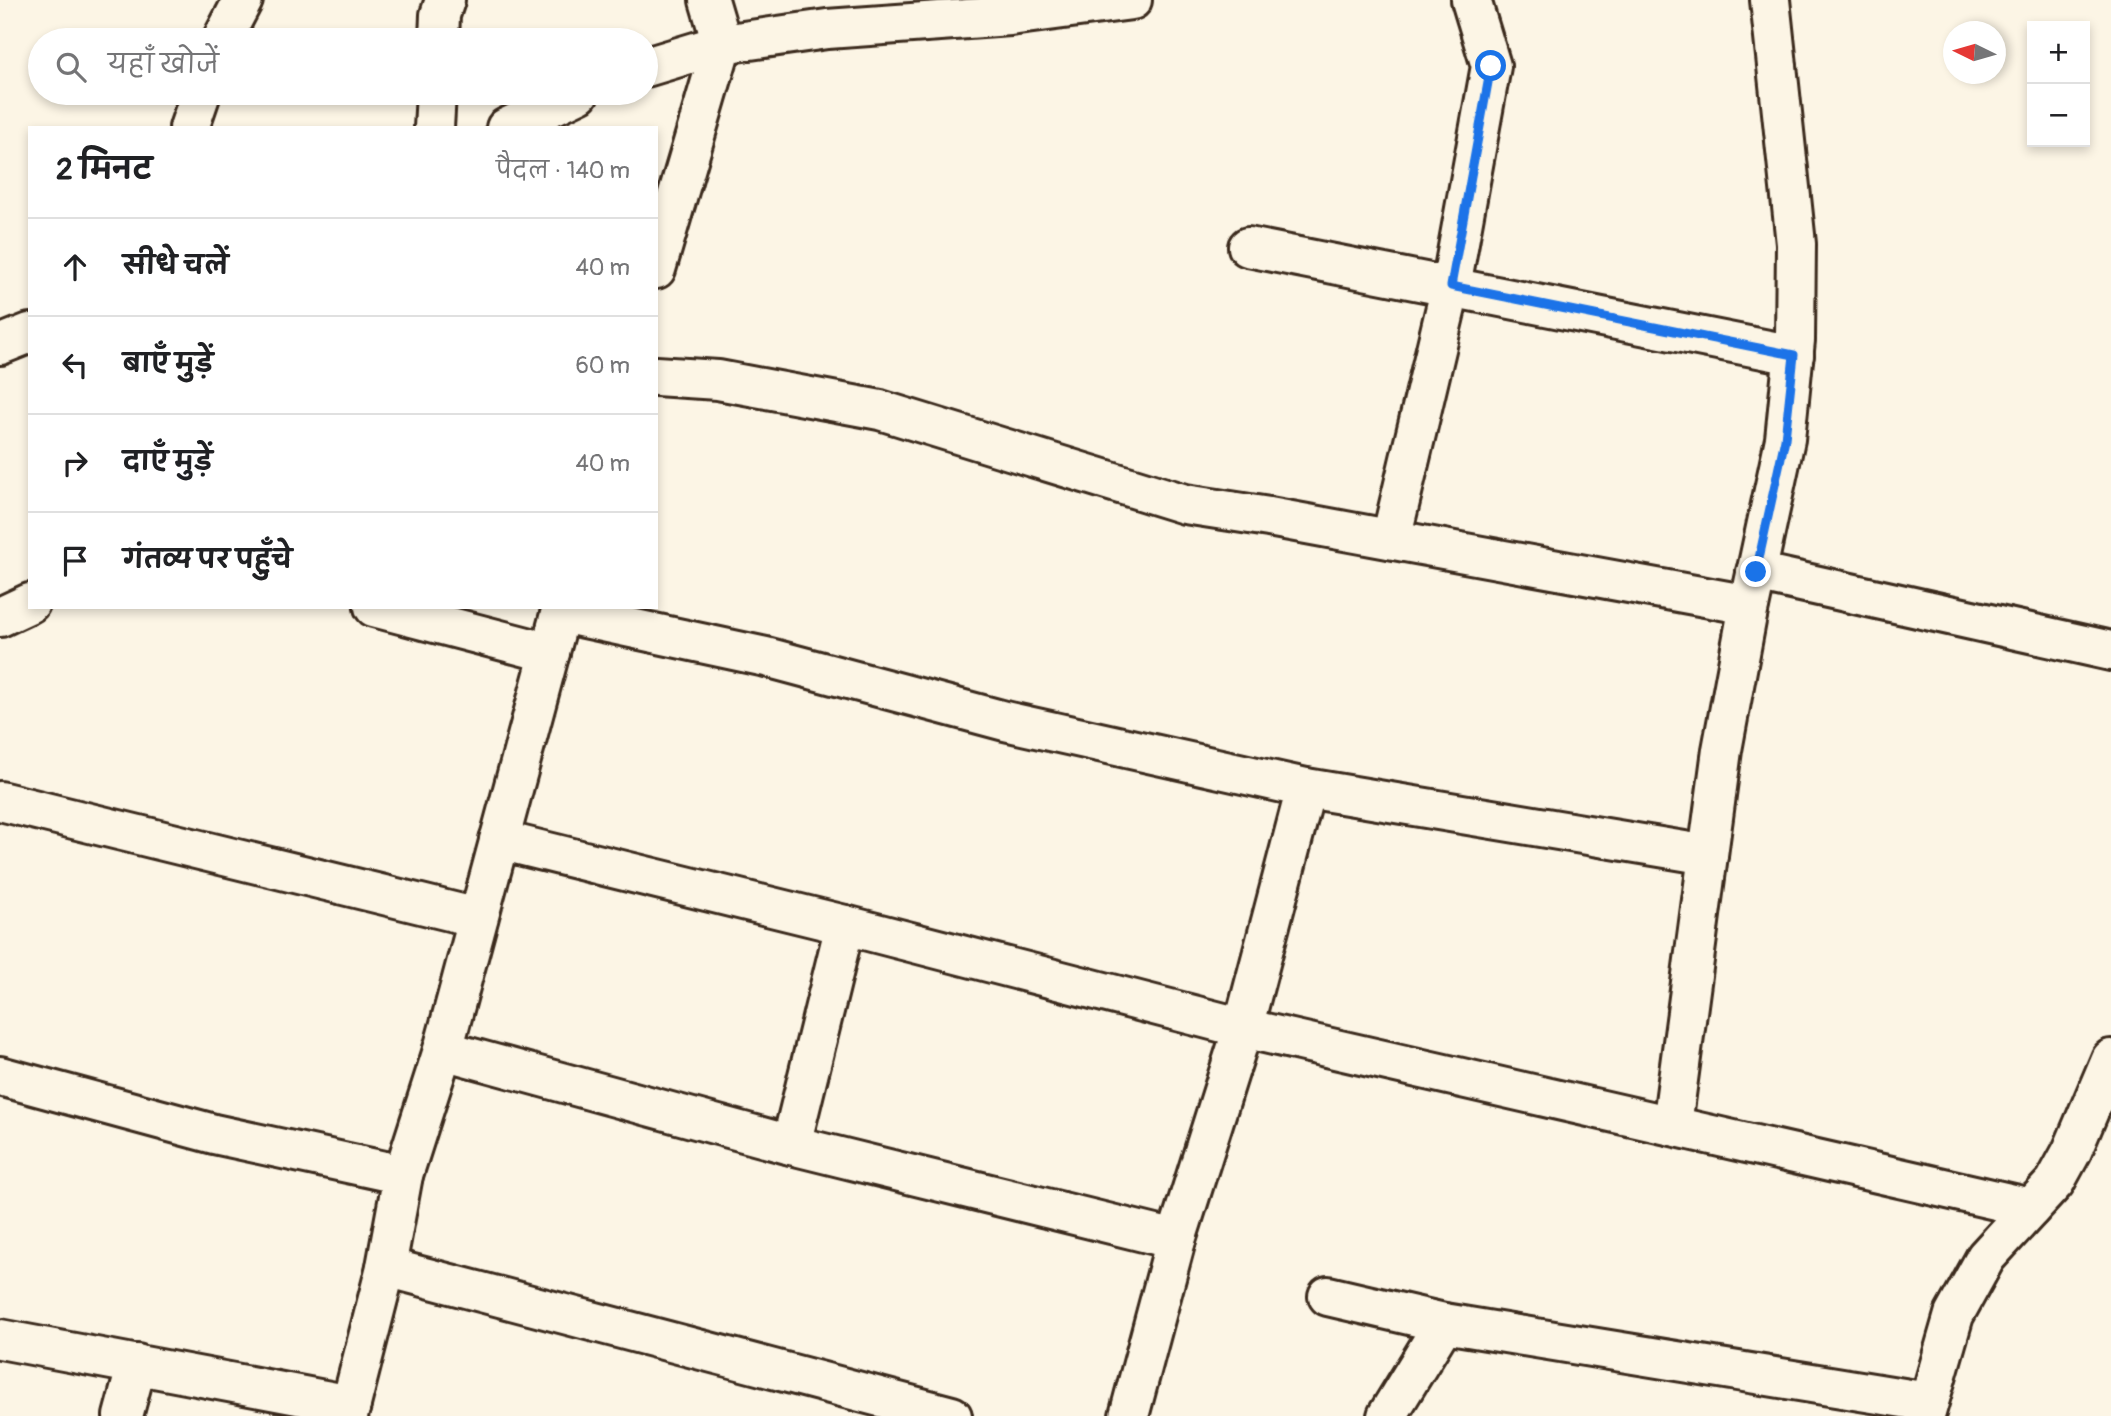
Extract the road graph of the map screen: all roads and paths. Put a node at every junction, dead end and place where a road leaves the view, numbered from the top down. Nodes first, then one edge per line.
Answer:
1 (243, 0) edge
2 (445, 0) edge
3 (709, 0) edge
4 (1132, 0) edge
5 (1471, 0) edge
6 (1770, 0) edge
7 (228, 28) edge
8 (439, 28) edge
9 (722, 44) junction
10 (658, 63) edge
11 (197, 105) edge
12 (435, 105) edge
13 (554, 105) edge
14 (190, 126) edge
15 (434, 126) edge
16 (510, 126) edge
17 (1248, 247) dead end
18 (658, 263) edge
19 (1451, 286) junction
20 (28, 334) edge
21 (0, 345) edge
22 (1794, 355) junction
23 (658, 376) edge
24 (1391, 539) junction
25 (1752, 589) junction
26 (28, 604) edge
27 (382, 609) edge
28 (561, 610) edge
29 (0, 617) edge
30 (2111, 651) edge
31 (550, 653) junction
32 (1306, 788) junction
33 (0, 801) edge
34 (499, 839) junction
35 (1708, 855) junction
36 (478, 918) junction
37 (845, 925) junction
38 (1243, 1028) junction
39 (443, 1050) junction
40 (2111, 1059) edge
41 (0, 1076) edge
42 (1672, 1125) junction
43 (791, 1144) junction
44 (403, 1175) junction
45 (2031, 1208) junction
46 (1176, 1240) junction
47 (386, 1268) junction
48 (1328, 1296) dead end
49 (1444, 1323) junction
50 (0, 1339) edge
51 (137, 1364) junction
52 (1927, 1409) edge
53 (349, 1410) edge
54 (122, 1416) edge
55 (952, 1416) edge
56 (1129, 1416) edge
57 (1387, 1416) edge

1 - 7 street
2 - 8 street
3 - 9 street
4 - 9 street
5 - 19 street
6 - 22 street
9 - 10 street
9 - 18 street
11 - 14 street
12 - 15 street
13 - 16 street
17 - 19 street
19 - 22 street
19 - 24 street
20 - 21 street
22 - 25 street
23 - 24 street
24 - 25 street
25 - 30 street
25 - 35 street
26 - 29 street
27 - 31 street
28 - 31 street
28 - 32 street
31 - 34 street
32 - 35 street
32 - 38 street
33 - 36 street
34 - 36 street
34 - 37 street
35 - 42 street
36 - 39 street
37 - 38 street
37 - 43 street
38 - 42 street
38 - 46 street
39 - 43 street
39 - 44 street
40 - 45 street
41 - 44 street
42 - 45 street
43 - 46 street
44 - 47 street
45 - 52 street
46 - 56 street
47 - 53 street
47 - 55 street
48 - 49 street
49 - 52 street
49 - 57 street
50 - 51 street
51 - 53 street
51 - 54 street

